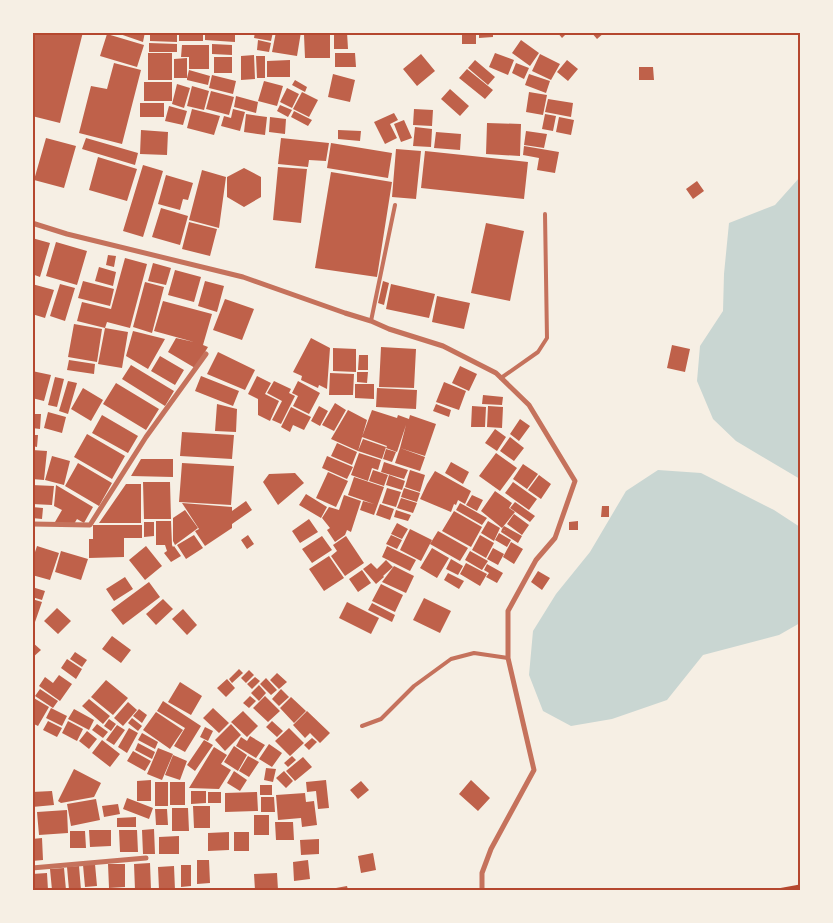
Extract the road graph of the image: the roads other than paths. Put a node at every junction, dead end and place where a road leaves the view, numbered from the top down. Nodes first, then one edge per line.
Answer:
1 (396, 205) dead end
2 (545, 214) dead end
3 (32, 223) edge
4 (371, 321) junction
5 (206, 354) dead end
6 (501, 378) junction
7 (32, 524) edge
8 (508, 658) junction
9 (362, 726) dead end
10 (146, 858) dead end
11 (32, 868) edge
12 (482, 890) edge

1 - 4 lane
2 - 6 lane
3 - 4 street
4 - 6 street
5 - 7 street
6 - 8 street
8 - 9 lane
8 - 12 street
10 - 11 street

